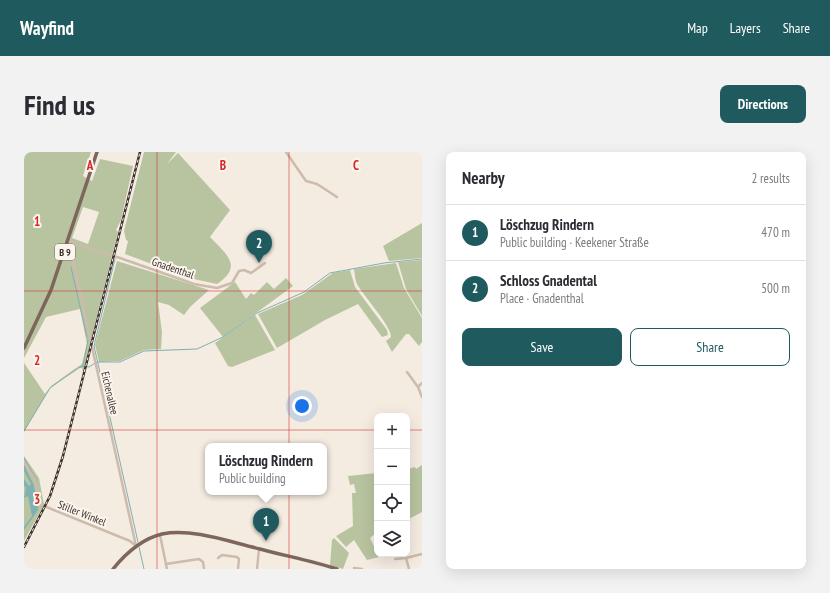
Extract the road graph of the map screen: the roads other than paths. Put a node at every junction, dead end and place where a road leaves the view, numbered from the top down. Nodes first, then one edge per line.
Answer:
1 (97, 152) edge
2 (286, 152) edge
3 (337, 197) dead end
4 (69, 242) junction
5 (265, 263) dead end
6 (24, 348) edge
7 (407, 372) dead end
8 (422, 383) edge
9 (418, 387) junction
10 (422, 397) edge
11 (24, 462) edge
12 (160, 535) junction
13 (136, 546) junction
14 (259, 549) junction
15 (422, 554) edge
16 (218, 558) dead end
17 (406, 558) junction
18 (395, 559) dead end
19 (166, 564) junction
20 (324, 567) edge
21 (354, 568) dead end
22 (113, 569) edge
23 (167, 569) edge
24 (204, 569) edge
25 (238, 569) edge
26 (257, 569) edge
27 (337, 569) edge
28 (362, 569) edge
29 (409, 569) edge

1 - 4 main road, B 9
2 - 3 street
4 - 5 street, Gnadenthal
4 - 6 main road, B 9
4 - 13 street, Eichenallee
7 - 9 street
8 - 9 street
9 - 10 street
11 - 13 street, Stiller Winkel
12 - 13 main road
12 - 14 main road
12 - 19 street
13 - 22 main road
14 - 20 main road
14 - 26 street
15 - 17 street
16 - 25 street
17 - 18 street
17 - 29 street
19 - 23 street
19 - 24 street
20 - 27 main road
21 - 28 street

